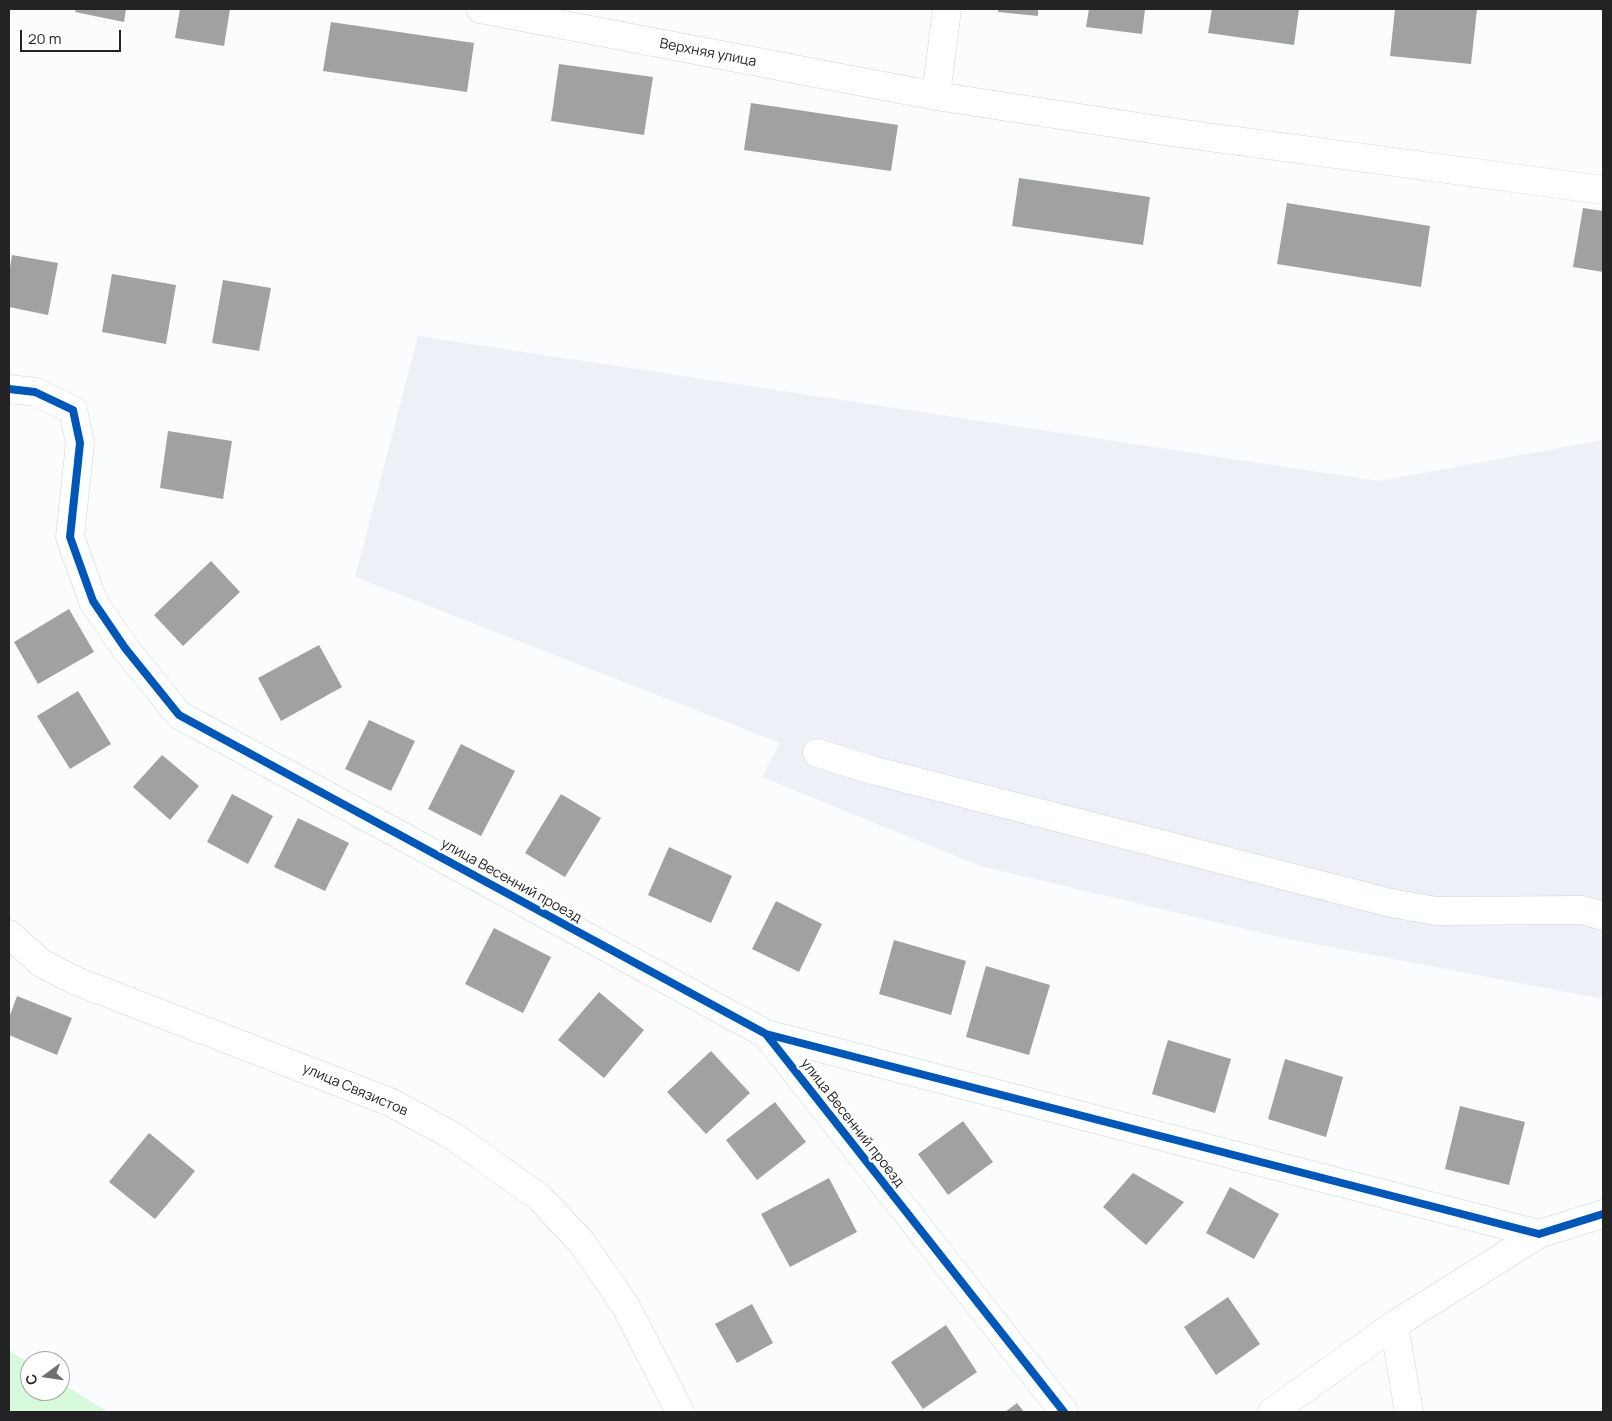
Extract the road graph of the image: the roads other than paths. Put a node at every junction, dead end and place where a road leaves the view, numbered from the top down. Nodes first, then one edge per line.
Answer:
1 (480, 9) edge
2 (947, 9) edge
3 (936, 96) junction
4 (1603, 190) edge
5 (9, 389) edge
6 (817, 753) dead end
7 (1603, 916) edge
8 (9, 934) edge
9 (766, 1034) junction
10 (1603, 1214) edge
11 (1540, 1234) junction
12 (1394, 1325) junction
13 (680, 1412) edge
14 (1064, 1412) edge
15 (1272, 1412) edge
16 (1410, 1412) edge

1 - 3 street, Верхняя улица
2 - 3 street
3 - 4 street, Верхняя улица
5 - 9 street, улица Весенний проезд
6 - 7 street
8 - 13 street, улица Связистов
9 - 11 street
9 - 14 street, улица Весенний проезд
10 - 11 street
11 - 12 street
12 - 15 street
12 - 16 street

